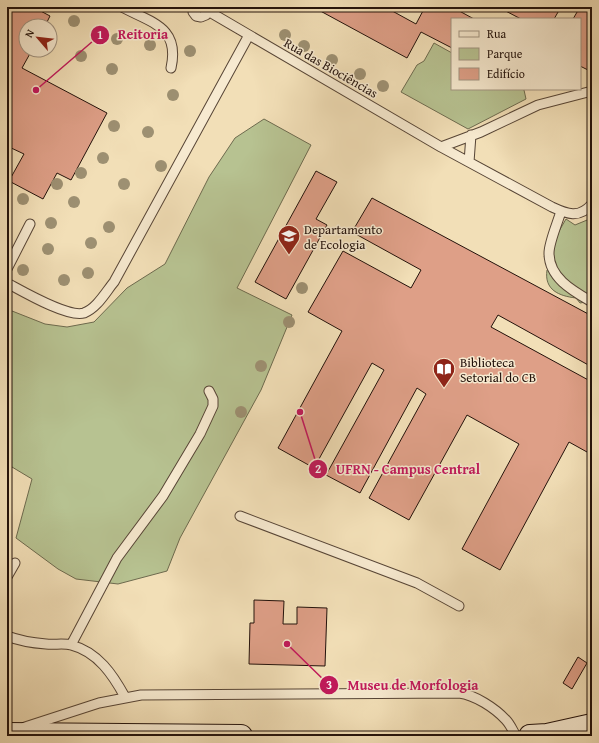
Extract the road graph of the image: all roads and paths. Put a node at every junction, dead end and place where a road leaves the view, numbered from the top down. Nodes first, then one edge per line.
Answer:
1 (122, 7) edge
2 (193, 7) edge
3 (208, 9) edge
4 (248, 35) junction
5 (170, 68) dead end
6 (592, 91) edge
7 (471, 134) junction
8 (441, 147) junction
9 (469, 162) junction
10 (592, 204) edge
11 (561, 211) junction
12 (30, 224) dead end
13 (7, 269) edge
14 (7, 282) edge
15 (592, 302) edge
16 (209, 392) dead end
17 (240, 516) dead end
18 (15, 563) dead end
19 (7, 577) edge
20 (459, 606) dead end
21 (7, 636) edge
22 (71, 645) junction
23 (125, 697) junction
24 (592, 725) edge
25 (7, 734) edge
26 (241, 736) edge
27 (516, 736) edge
28 (530, 736) edge

1 - 5 lane
2 - 3 lane
3 - 4 lane, Rua das Biociências
4 - 8 lane, Rua das Biociências
4 - 14 lane
6 - 7 lane
7 - 8 lane
7 - 9 lane
8 - 9 lane, Rua das Biociências
9 - 11 lane, Rua das Biociências
10 - 11 lane, Rua das Biociências
11 - 15 lane
12 - 13 lane
16 - 22 lane
17 - 20 lane
18 - 19 lane
21 - 22 lane
22 - 23 lane
23 - 25 lane
23 - 27 lane
24 - 28 main road
25 - 26 main road

